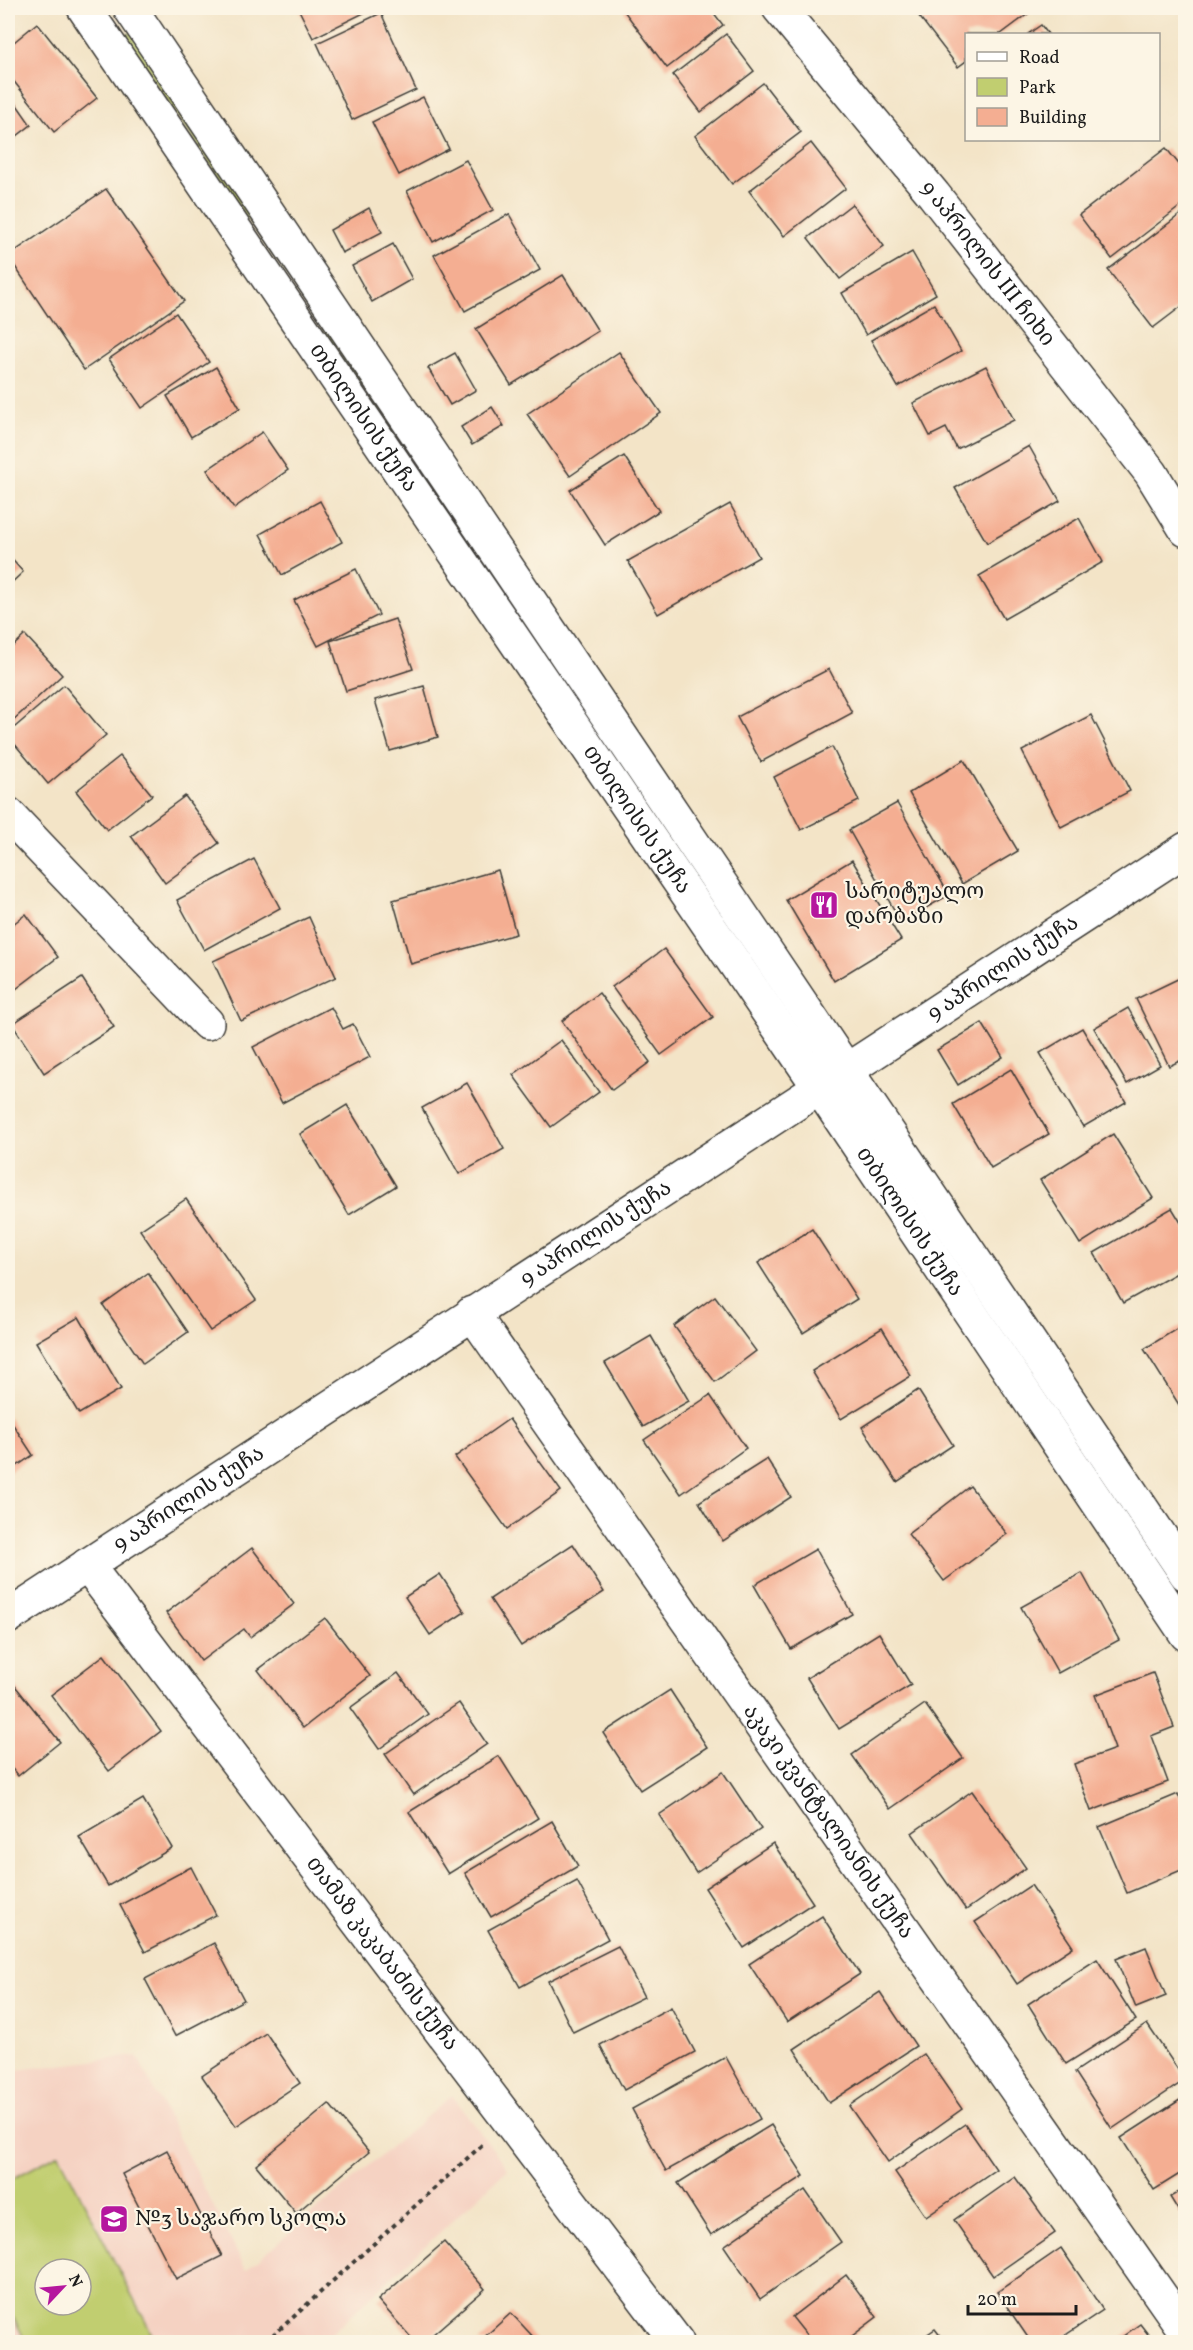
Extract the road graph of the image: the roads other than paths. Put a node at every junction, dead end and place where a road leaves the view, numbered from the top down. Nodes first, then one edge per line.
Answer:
1 (84, 8) edge
2 (130, 8) edge
3 (779, 8) edge
4 (1185, 530) edge
5 (8, 814) edge
6 (1185, 849) edge
7 (207, 1023) dead end
8 (846, 1070) junction
9 (819, 1087) junction
10 (472, 1312) junction
11 (87, 1565) junction
12 (1185, 1574) edge
13 (8, 1617) edge
14 (1185, 1634) edge
15 (1185, 2332) edge
16 (677, 2343) edge

1 - 9 street, თბილისის ქუჩა
2 - 8 street, თბილისის ქუჩა
3 - 4 street, 9 აპრილის III ჩიხი
5 - 7 street
6 - 8 street, 9 აპრილის ქუჩა
8 - 9 street, 9 აპრილის ქუჩა
8 - 12 street, თბილისის ქუჩა
9 - 10 street, 9 აპრილის ქუჩა
9 - 14 street, თბილისის ქუჩა
10 - 11 street, 9 აპრილის ქუჩა
10 - 15 street, აკაკი კვანტალიანის ქუჩა
11 - 13 street, 9 აპრილის ქუჩა
11 - 16 street, თამაზ კაკაბაძის ქუჩა

